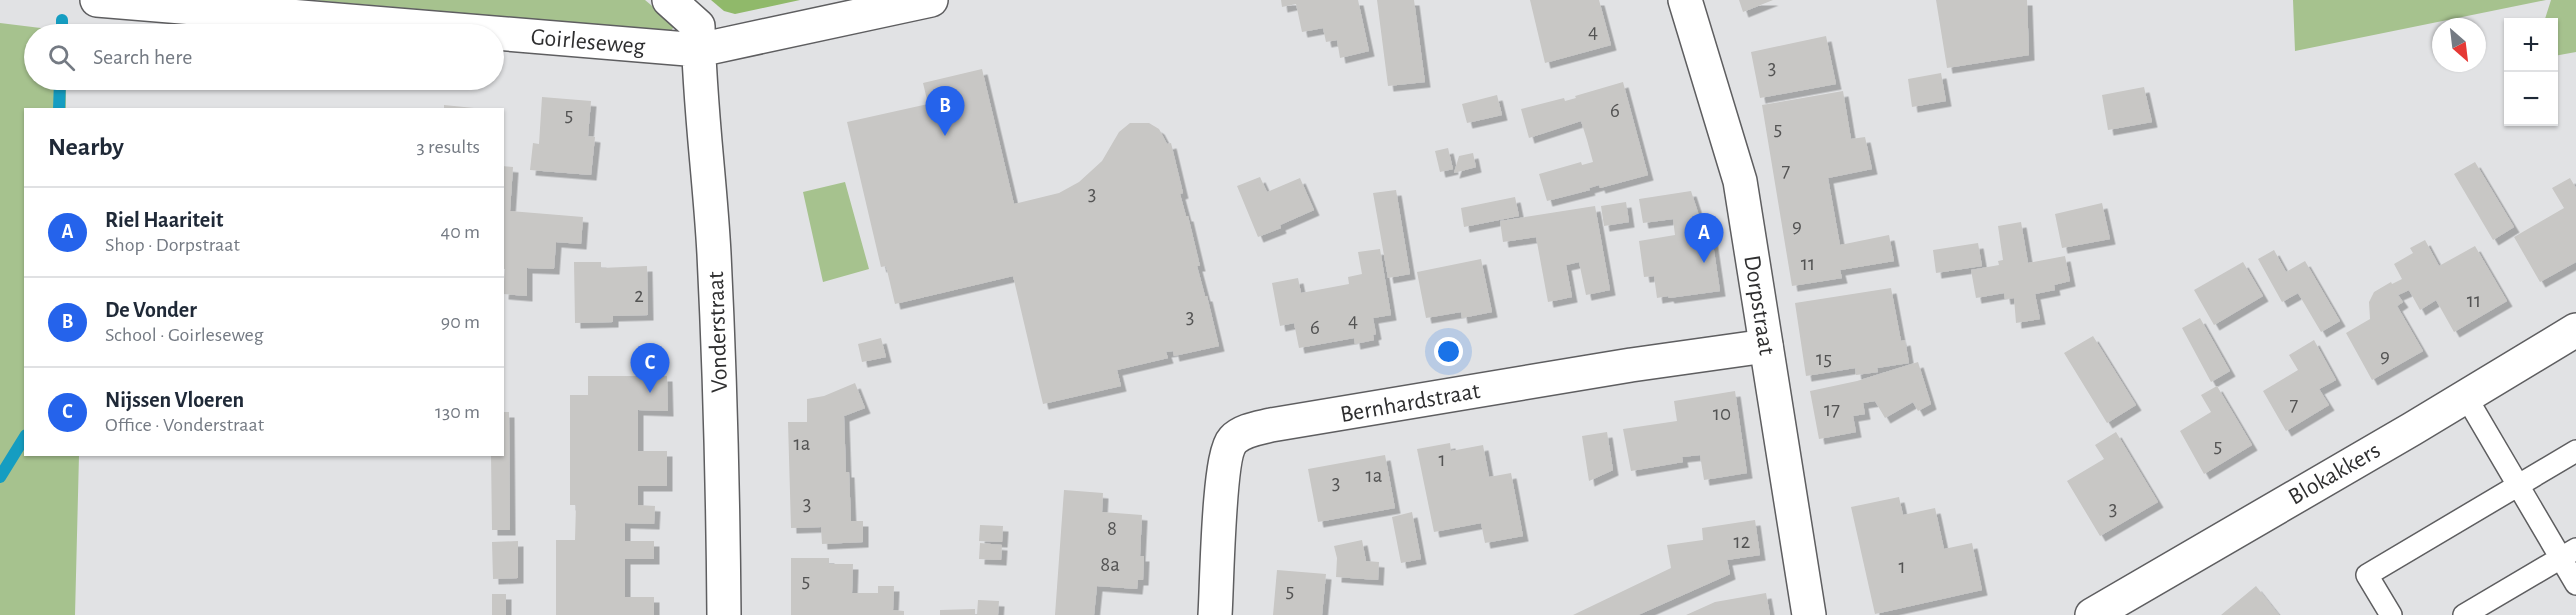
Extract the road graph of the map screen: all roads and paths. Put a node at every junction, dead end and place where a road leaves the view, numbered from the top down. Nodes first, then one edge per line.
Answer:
1 (97, 0) edge
2 (669, 0) edge
3 (931, 0) edge
4 (1685, 0) edge
5 (169, 3) edge
6 (406, 24) edge
7 (504, 33) edge
8 (699, 50) junction
9 (2576, 330) edge
10 (1766, 346) junction
11 (2465, 395) junction
12 (2576, 452) edge
13 (2518, 486) junction
14 (2568, 553) edge
15 (2576, 584) edge
16 (1215, 613) edge
17 (724, 615) edge
18 (1809, 615) edge
19 (2092, 615) edge
20 (2391, 615) edge
21 (2464, 615) edge

1 - 5 street, Goirleseweg
2 - 8 street, Vonderstraat
3 - 8 street, Goirleseweg
4 - 10 street, Dorpstraat
5 - 6 street, Goirleseweg
7 - 8 street, Goirleseweg
8 - 17 street, Vonderstraat
9 - 11 street, Blokakkers
10 - 16 street, Bernhardstraat
10 - 18 street, Dorpstraat
11 - 13 lane
11 - 19 street, Blokakkers
12 - 13 lane
13 - 14 lane
13 - 20 lane
14 - 15 lane
14 - 21 lane

